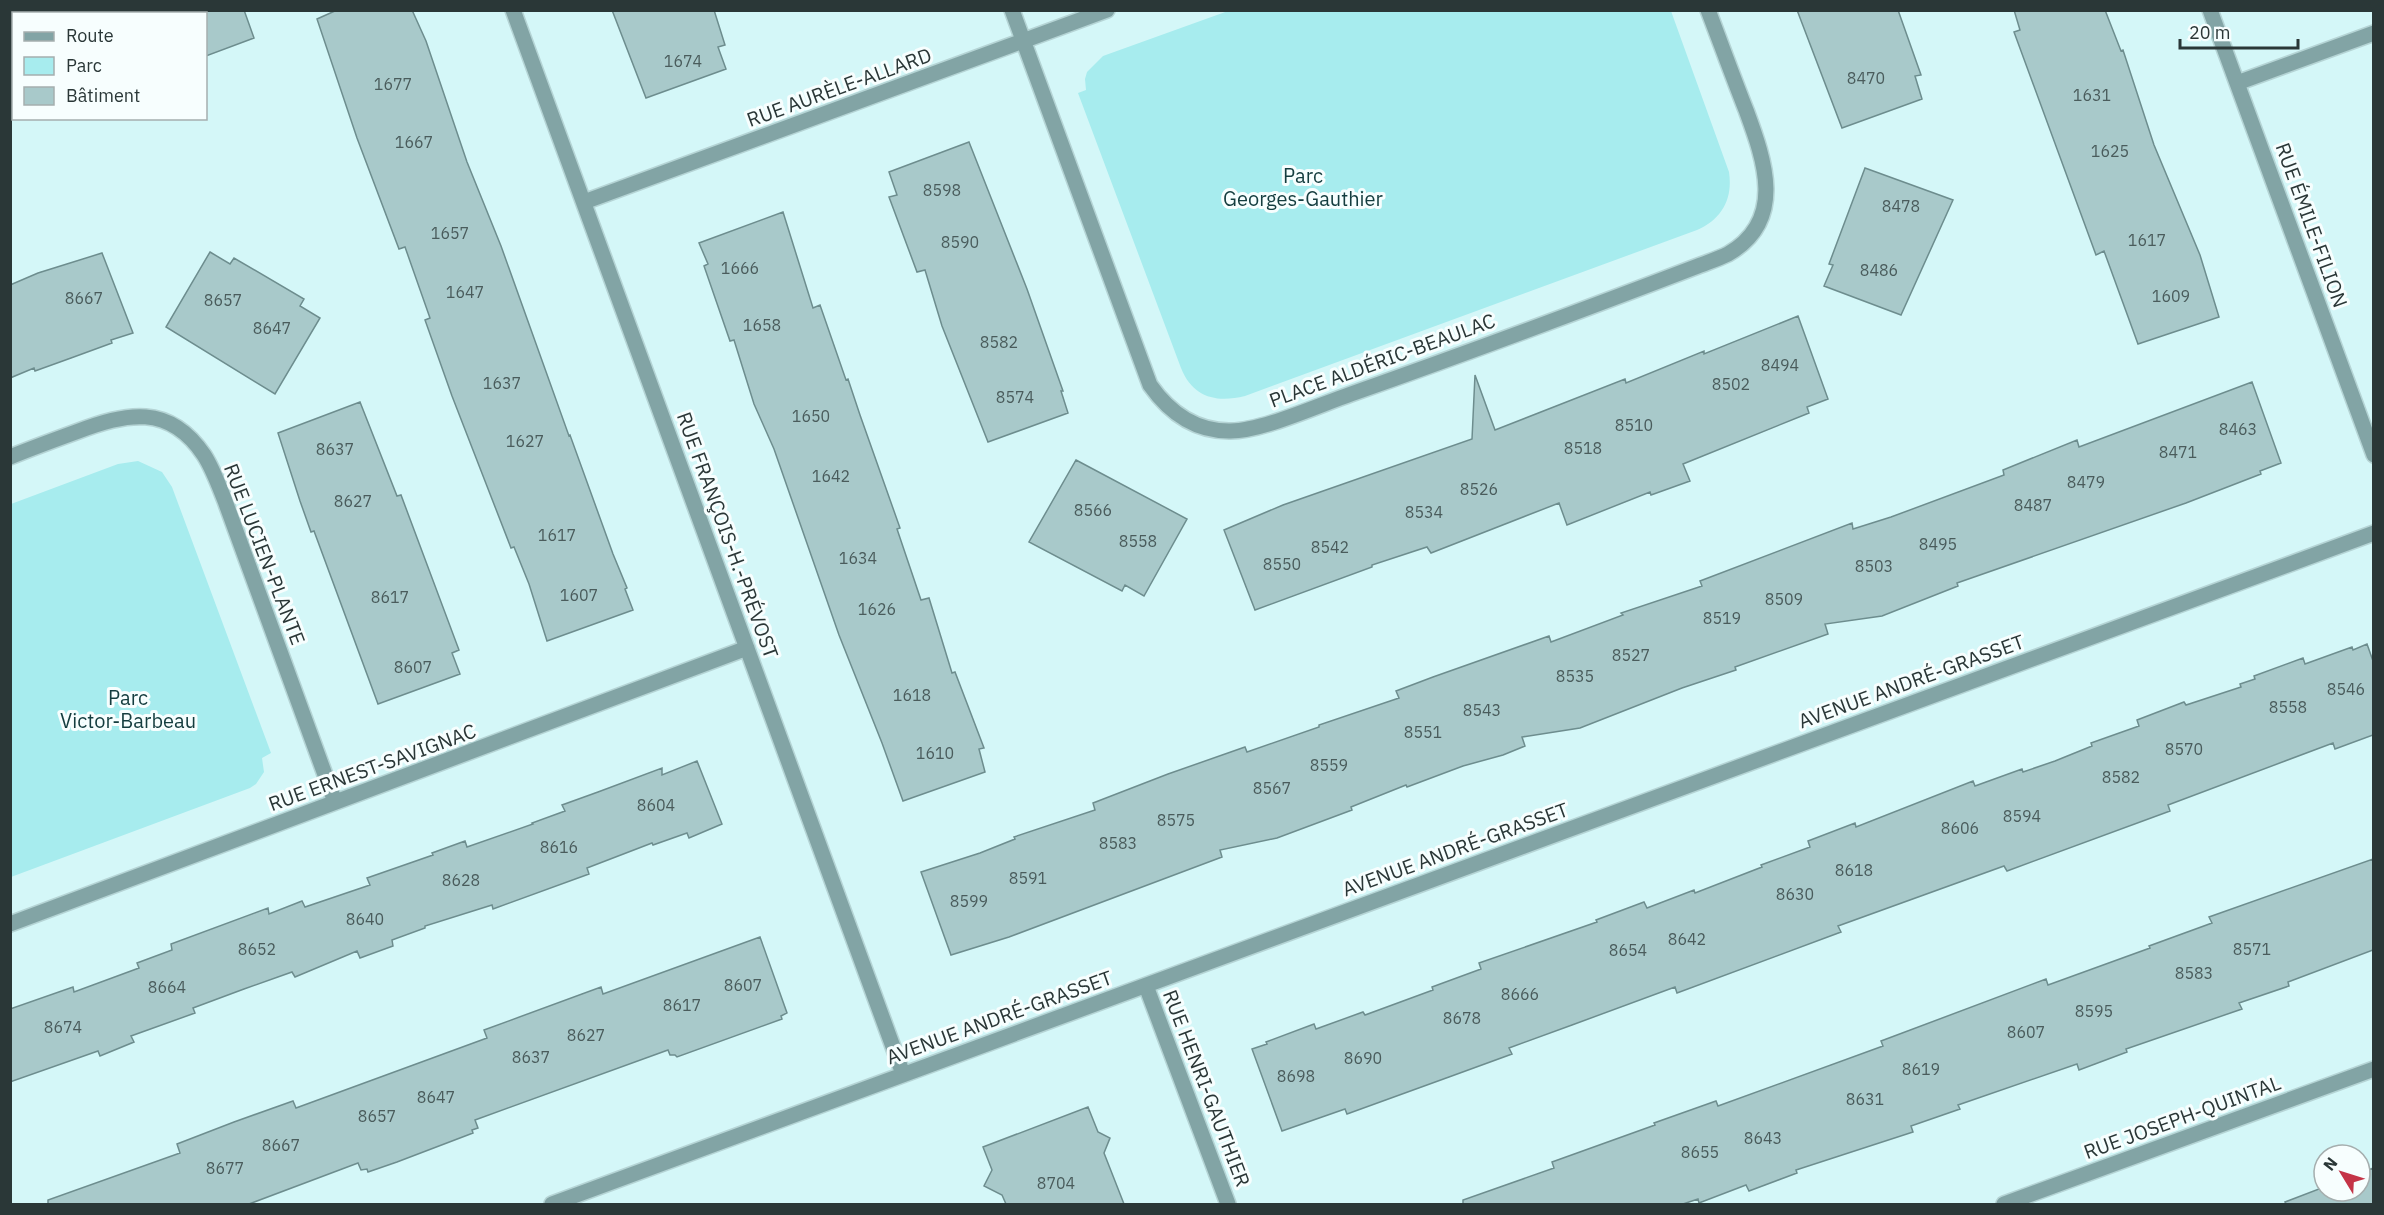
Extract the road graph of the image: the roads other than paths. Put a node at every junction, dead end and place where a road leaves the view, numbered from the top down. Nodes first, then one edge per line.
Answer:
1 (513, 10) edge
2 (1012, 10) edge
3 (1107, 10) edge
4 (1708, 10) edge
5 (2210, 10) edge
6 (2373, 33) edge
7 (1024, 43) junction
8 (2237, 83) junction
9 (584, 202) junction
10 (2373, 455) edge
11 (10, 457) edge
12 (2373, 533) edge
13 (747, 648) junction
14 (335, 802) junction
15 (10, 924) edge
16 (1146, 986) junction
17 (2373, 1069) edge
18 (903, 1074) junction
19 (552, 1204) edge
20 (1228, 1204) edge
21 (2004, 1204) edge

1 - 9 street, RUE FRANÇOIS-H.-PRÉVOST
2 - 7 street, PLACE ALDÉRIC-BEAULAC
3 - 7 street, RUE AURÈLE-ALLARD
4 - 7 street, PLACE ALDÉRIC-BEAULAC
5 - 8 street, RUE ÉMILE-FILION
6 - 8 street
7 - 9 street, RUE AURÈLE-ALLARD
8 - 10 street, RUE ÉMILE-FILION
9 - 13 street, RUE FRANÇOIS-H.-PRÉVOST
11 - 14 street, RUE LUCIEN-PLANTE
12 - 16 street, AVENUE ANDRÉ-GRASSET
13 - 14 street, RUE ERNEST-SAVIGNAC
13 - 18 street, RUE FRANÇOIS-H.-PRÉVOST
14 - 15 street, RUE ERNEST-SAVIGNAC
16 - 18 street, AVENUE ANDRÉ-GRASSET
16 - 20 street, RUE HENRI-GAUTHIER
17 - 21 street, RUE JOSEPH-QUINTAL
18 - 19 street, AVENUE ANDRÉ-GRASSET

